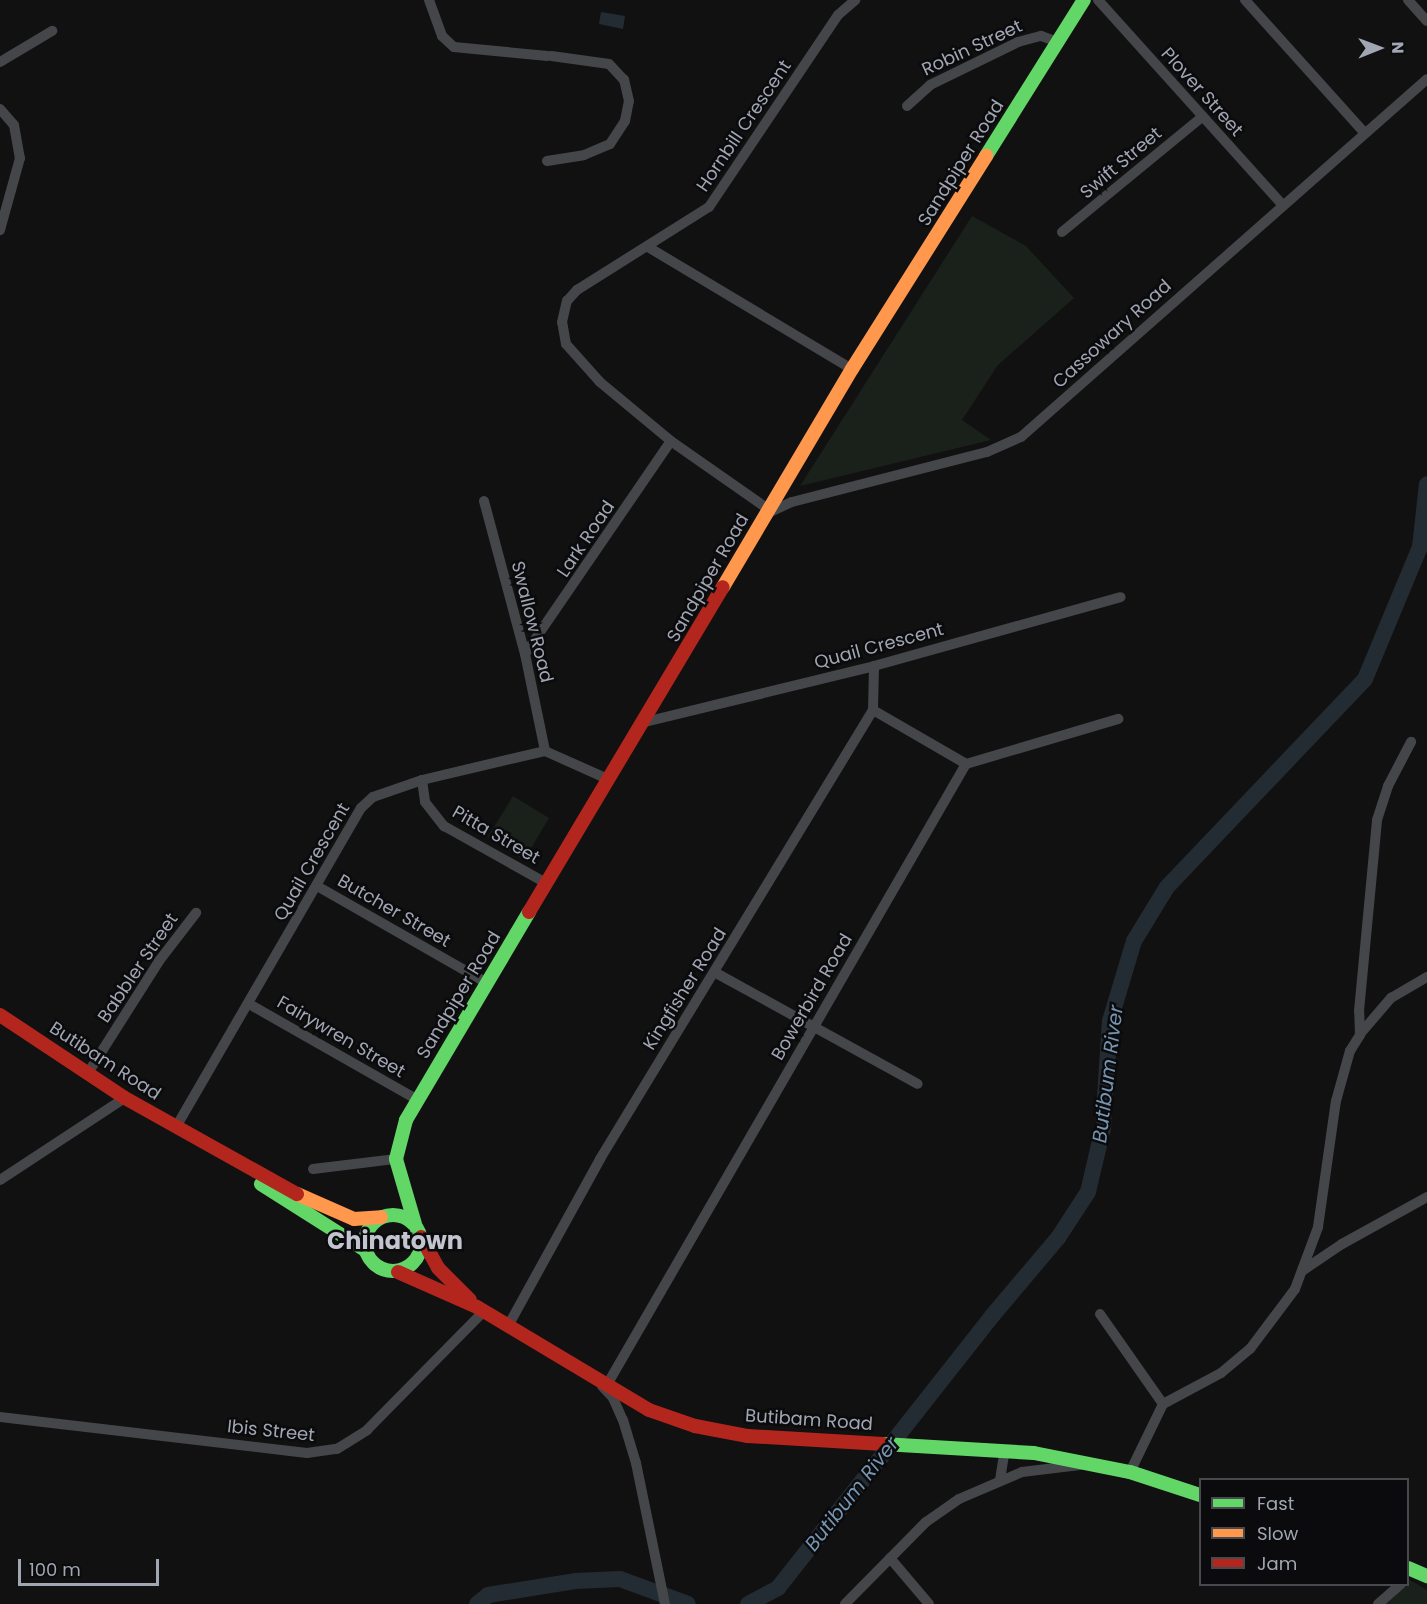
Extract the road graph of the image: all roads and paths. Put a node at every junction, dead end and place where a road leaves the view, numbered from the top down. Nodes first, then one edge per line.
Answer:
1 (429, 0) edge
2 (855, 0) edge
3 (1084, 0) edge
4 (1098, 0) edge
5 (1245, 0) edge
6 (1408, 0) edge
7 (1427, 21) edge
8 (52, 31) dead end
9 (1058, 42) junction
10 (0, 62) edge
11 (1427, 79) edge
12 (907, 106) dead end
13 (0, 109) edge
14 (1201, 118) junction
15 (1364, 132) junction
16 (547, 162) dead end
17 (1282, 204) junction
18 (0, 230) edge
19 (1062, 232) dead end
20 (648, 247) junction
21 (852, 369) junction
22 (671, 441) junction
23 (484, 501) dead end
24 (767, 512) junction
25 (1121, 597) dead end
26 (525, 654) junction
27 (874, 666) junction
28 (873, 710) junction
29 (1118, 719) dead end
30 (645, 722) junction
31 (1411, 742) dead end
32 (545, 751) junction
33 (966, 764) junction
34 (608, 779) junction
35 (422, 780) junction
36 (546, 883) junction
37 (317, 886) junction
38 (196, 914) dead end
39 (716, 973) junction
40 (1427, 977) edge
41 (486, 983) junction
42 (249, 1004) junction
43 (0, 1015) edge
44 (814, 1025) junction
45 (1360, 1035) junction
46 (88, 1073) junction
47 (918, 1084) dead end
48 (125, 1098) junction
49 (418, 1100) junction
50 (176, 1127) junction
51 (191, 1136) junction
52 (396, 1159) junction
53 (313, 1169) dead end
54 (0, 1179) edge
55 (402, 1186) junction
56 (1427, 1197) edge
57 (386, 1216) junction
58 (418, 1231) junction
59 (365, 1250) junction
60 (1302, 1271) junction
61 (398, 1272) junction
62 (480, 1309) junction
63 (1100, 1314) dead end
64 (508, 1326) junction
65 (589, 1373) junction
66 (608, 1383) junction
67 (1163, 1404) junction
68 (0, 1417) edge
69 (1005, 1450) junction
70 (1095, 1464) junction
71 (1130, 1472) junction
72 (1000, 1480) junction
73 (1199, 1495) edge
74 (890, 1558) junction
75 (1417, 1574) edge
76 (1399, 1586) edge
77 (1427, 1588) edge
78 (665, 1604) edge
79 (845, 1604) edge
80 (928, 1604) edge
81 (1378, 1604) edge

1 - 16 street
2 - 20 street, Hornbill Crescent
3 - 9 main road, Sandpiper Road
4 - 14 street, Plover Street
5 - 15 street
6 - 7 street
8 - 10 street
9 - 12 street, Robin Street
9 - 21 main road, Sandpiper Road
11 - 15 street, Cassowary Road
13 - 18 street
14 - 17 street, Plover Street
14 - 19 street, Swift Street
15 - 17 street, Cassowary Road
17 - 24 street, Cassowary Road
20 - 21 street
20 - 22 street, Hornbill Crescent
21 - 24 main road, Sandpiper Road
22 - 24 street, Hornbill Crescent
22 - 26 street, Lark Road
23 - 26 street, Swallow Road
24 - 30 main road, Sandpiper Road
25 - 27 street, Quail Crescent
26 - 32 street, Swallow Road
27 - 28 street, Kingfisher Road
27 - 30 street, Quail Crescent
28 - 33 street
28 - 39 street, Kingfisher Road
29 - 33 street
30 - 34 main road, Sandpiper Road
31 - 45 street
32 - 34 street
32 - 35 street, Quail Crescent
33 - 44 street, Bowerbird Road
34 - 36 main road, Sandpiper Road
35 - 36 street, Pitta Street
35 - 37 street, Quail Crescent
36 - 41 main road, Sandpiper Road
37 - 41 street, Butcher Street
37 - 42 street, Quail Crescent
38 - 46 street, Babbler Street
39 - 44 street
39 - 64 street, Kingfisher Road
40 - 45 street
41 - 49 main road, Sandpiper Road
42 - 49 street, Fairywren Street
42 - 50 street, Quail Crescent
43 - 46 main road, Butibam Road
44 - 47 street
44 - 66 street, Bowerbird Road
45 - 60 street
46 - 48 main road, Butibam Road
48 - 50 main road, Butibam Road
48 - 54 street
49 - 52 main road, Sandpiper Road
50 - 51 main road, Butibam Road
51 - 57 main road, Butibam Road
51 - 59 main road, Butibam Road
52 - 53 street
52 - 55 main road, Sandpiper Road
55 - 57 main road
55 - 58 main road, Sandpiper Road
56 - 60 street
57 - 58 main road
57 - 59 main road
58 - 61 main road
58 - 62 main road, Butibam Road
59 - 61 main road
60 - 67 street
61 - 62 main road, Butibam Road
62 - 64 main road, Butibam Road
62 - 68 street, Ibis Street
63 - 67 street
64 - 65 main road, Butibam Road
65 - 66 main road, Butibam Road
65 - 78 street
66 - 69 main road, Butibam Road
67 - 71 street
69 - 70 main road, Butibam Road
69 - 72 street
70 - 71 main road, Butibam Road
70 - 72 street
71 - 73 main road, Butibam Road
72 - 74 street
74 - 79 street
74 - 80 street
75 - 77 main road
76 - 81 street

